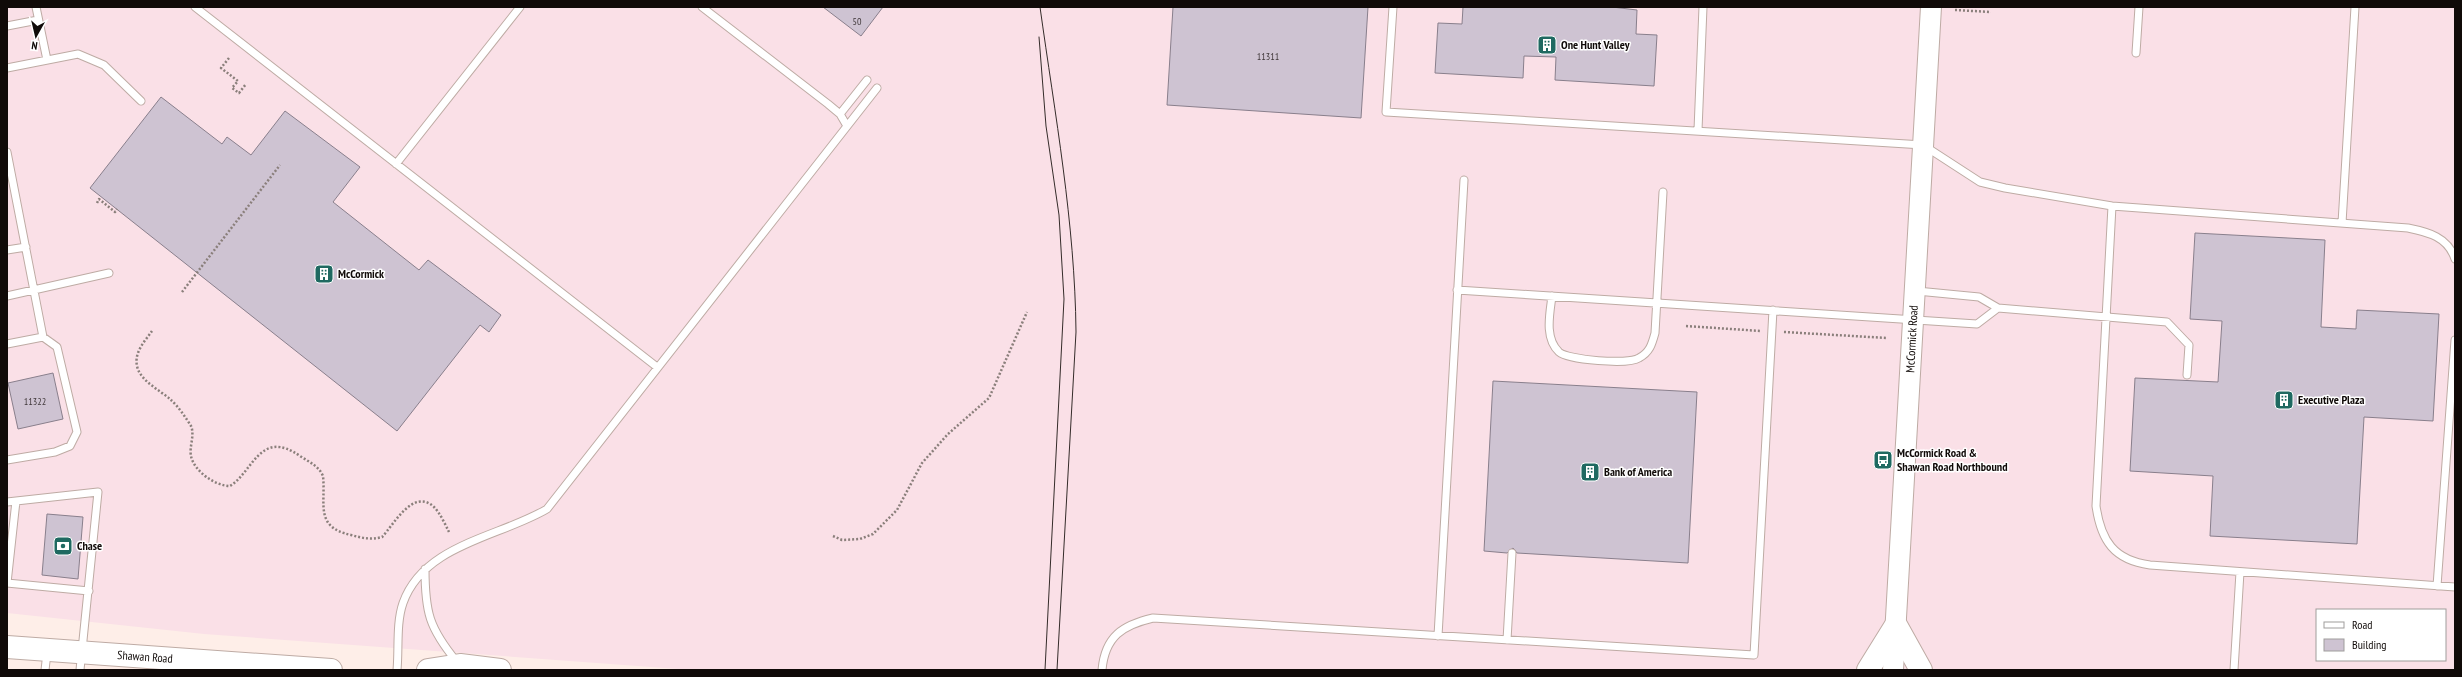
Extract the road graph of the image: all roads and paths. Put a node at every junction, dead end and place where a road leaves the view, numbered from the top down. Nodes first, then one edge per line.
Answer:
1 (36, 7) edge
2 (195, 7) edge
3 (520, 7) edge
4 (702, 7) edge
5 (1392, 7) edge
6 (1703, 7) edge
7 (1931, 7) edge
8 (2139, 7) edge
9 (2355, 7) edge
10 (1955, 10) dead end
11 (1991, 12) dead end
12 (38, 20) junction
13 (7, 26) edge
14 (2136, 53) dead end
15 (229, 58) dead end
16 (47, 60) junction
17 (7, 68) edge
18 (867, 80) dead end
19 (246, 84) dead end
20 (877, 88) dead end
21 (141, 101) dead end
22 (840, 114) junction
23 (847, 126) junction
24 (1698, 130) junction
25 (1923, 145) junction
26 (7, 152) edge
27 (396, 164) junction
28 (280, 165) dead end
29 (1464, 180) dead end
30 (1662, 192) dead end
31 (97, 203) dead end
32 (2112, 206) junction
33 (117, 209) dead end
34 (2342, 223) junction
35 (26, 247) junction
36 (7, 250) edge
37 (2455, 259) edge
38 (109, 274) dead end
39 (34, 290) junction
40 (1457, 290) junction
41 (1915, 290) junction
42 (182, 292) dead end
43 (7, 296) edge
44 (1552, 296) junction
45 (1657, 303) junction
46 (1998, 308) junction
47 (1773, 310) junction
48 (1027, 312) dead end
49 (2105, 317) junction
50 (1913, 320) junction
51 (1686, 326) dead end
52 (152, 331) dead end
53 (1772, 331) junction
54 (43, 337) junction
55 (1887, 338) dead end
56 (2455, 340) edge
57 (7, 344) edge
58 (658, 368) junction
59 (2187, 375) dead end
60 (7, 460) edge
61 (16, 501) junction
62 (7, 502) edge
63 (449, 532) dead end
64 (833, 536) dead end
65 (1512, 553) dead end
66 (425, 569) junction
67 (2240, 572) junction
68 (2437, 586) junction
69 (2455, 587) edge
70 (89, 591) junction
71 (1896, 625) junction
72 (1438, 636) junction
73 (1507, 640) junction
74 (12, 645) edge
75 (46, 660) edge
76 (80, 661) edge
77 (460, 666) junction
78 (331, 670) edge
79 (397, 670) edge
80 (428, 670) edge
81 (500, 670) edge
82 (1102, 670) edge
83 (1868, 670) edge
84 (1893, 670) edge
85 (1920, 670) edge
86 (2234, 670) edge

1 - 12 lane
2 - 27 lane
3 - 27 lane
4 - 22 lane
5 - 24 lane
6 - 24 lane
7 - 25 main road, McCormick Road
8 - 14 lane
9 - 34 lane
10 - 11 path
12 - 13 lane
12 - 16 lane
15 - 19 path
16 - 17 lane
16 - 21 lane
18 - 22 lane
20 - 23 lane
22 - 23 lane
23 - 58 lane
24 - 25 lane
25 - 32 lane
25 - 41 main road, McCormick Road
26 - 35 lane
27 - 58 lane
28 - 42 path
29 - 40 lane
30 - 45 lane
31 - 33 path
32 - 34 lane
32 - 49 lane
34 - 37 lane
35 - 36 lane
35 - 39 lane
38 - 39 lane
39 - 43 lane
39 - 54 lane
40 - 44 lane
40 - 72 lane
41 - 46 lane
41 - 50 main road, McCormick Road
44 - 45 lane
44 - 45 lane
45 - 47 lane
46 - 49 lane
46 - 50 lane
47 - 50 lane
47 - 53 lane
48 - 64 path
49 - 59 lane
49 - 67 lane
50 - 71 main road, McCormick Road
51 - 53 path
52 - 63 path
53 - 55 path
53 - 73 lane
54 - 57 lane
54 - 60 lane
56 - 68 lane
58 - 66 lane
61 - 62 lane
61 - 70 lane
61 - 70 lane
65 - 73 lane
66 - 77 lane
66 - 79 lane
67 - 68 lane
67 - 86 lane
68 - 69 lane
70 - 76 lane
71 - 83 main road
71 - 84 main road, McCormick Road
71 - 85 main road
72 - 73 lane
72 - 82 lane
74 - 75 main road, Shawan Road
75 - 76 main road, Shawan Road
76 - 78 main road, Shawan Road
77 - 80 main road
77 - 81 main road

